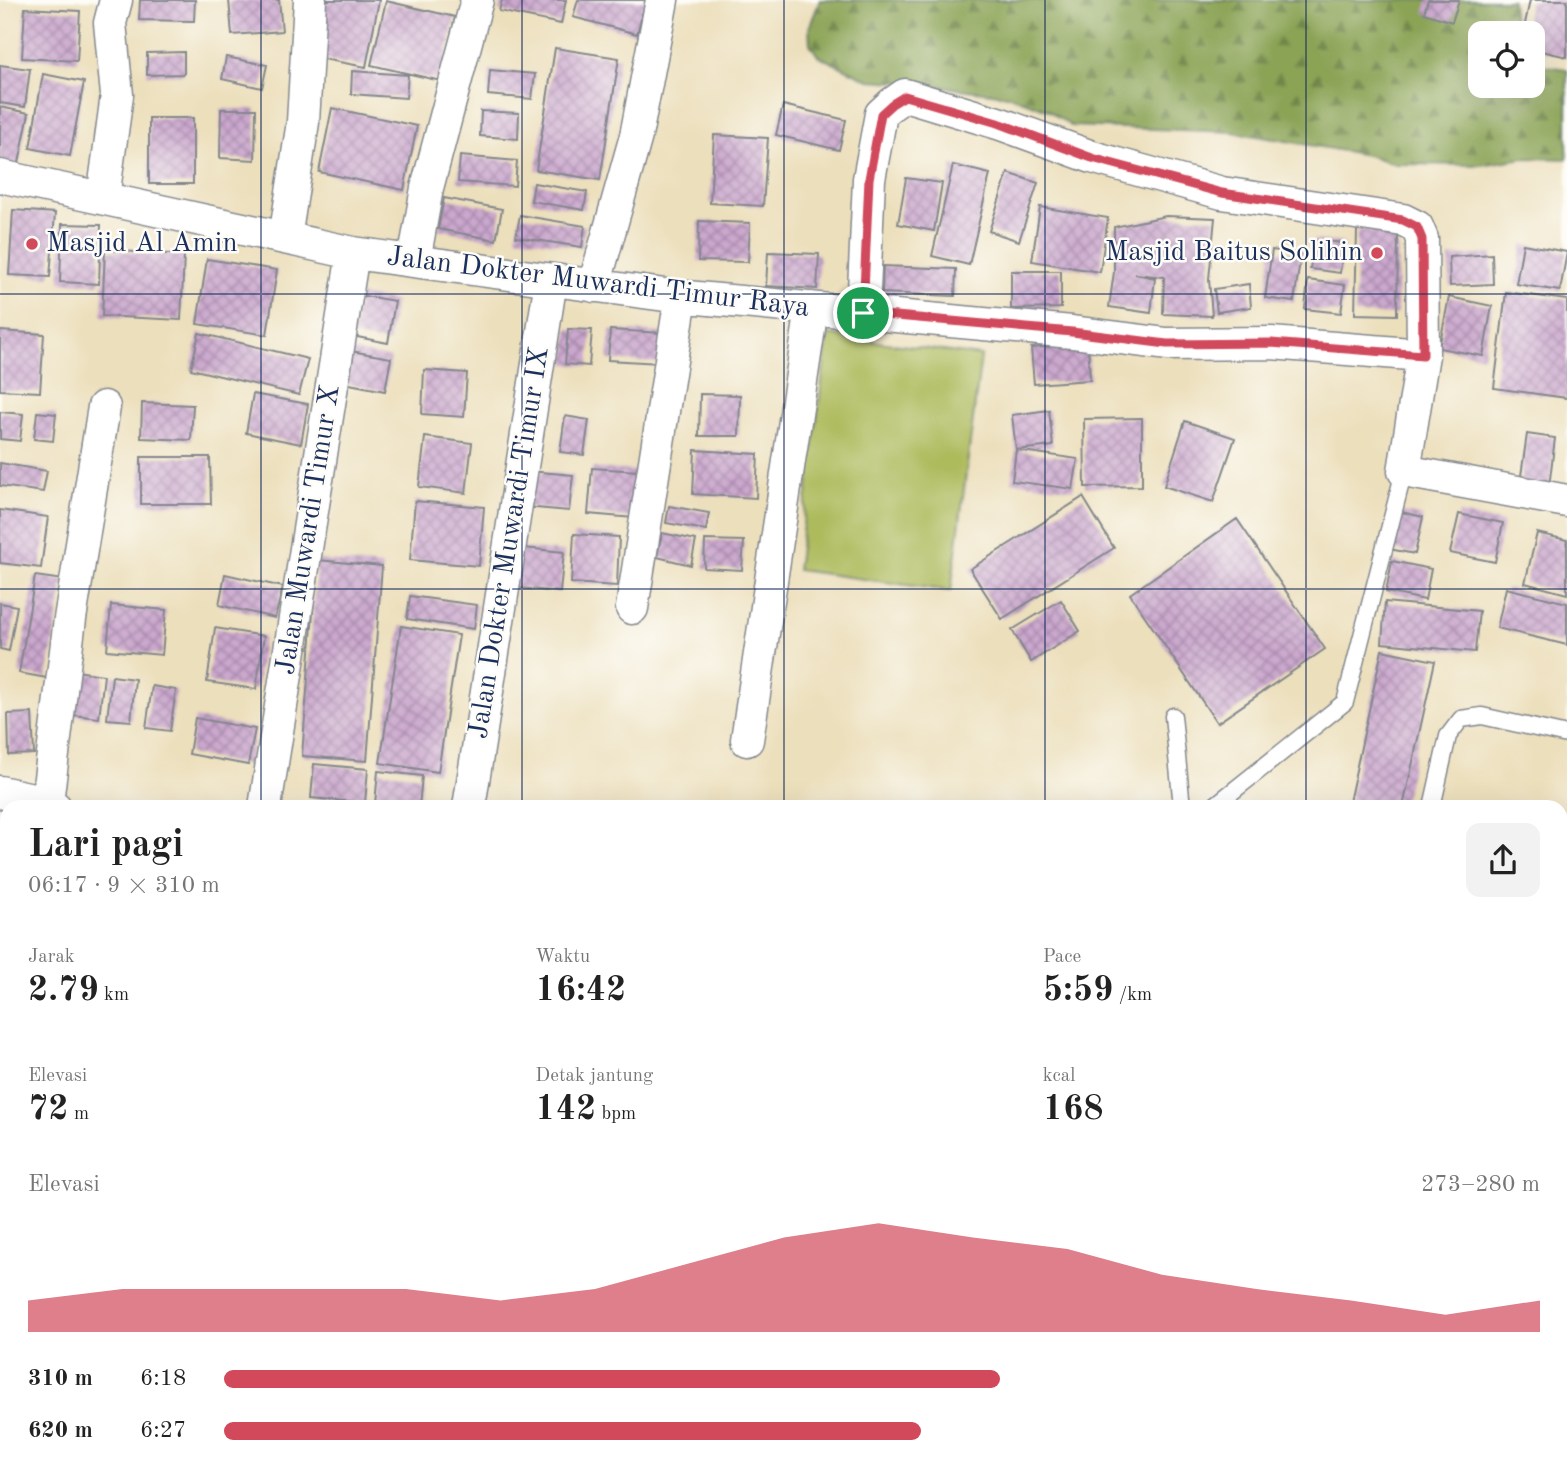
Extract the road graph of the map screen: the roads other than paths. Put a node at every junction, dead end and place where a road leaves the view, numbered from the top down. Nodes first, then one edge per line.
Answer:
1 (116, 0) edge
2 (310, 0) edge
3 (477, 0) edge
4 (662, 0) edge
5 (0, 176) edge
6 (103, 198) junction
7 (285, 238) junction
8 (353, 253) junction
9 (414, 261) junction
10 (551, 280) junction
11 (594, 286) junction
12 (681, 297) junction
13 (812, 309) junction
14 (863, 313) junction
15 (1423, 355) junction
16 (104, 407) dead end
17 (1404, 471) junction
18 (1567, 501) edge
19 (632, 608) dead end
20 (1173, 716) dead end
21 (1567, 735) edge
22 (747, 740) dead end
23 (0, 792) edge
24 (31, 800) edge
25 (52, 800) edge
26 (266, 800) edge
27 (470, 800) edge
28 (1181, 800) edge
29 (1222, 800) edge
30 (1434, 800) edge

1 - 6 street
2 - 7 street
3 - 9 street
4 - 11 street
5 - 6 street, Jalan Dokter Muwardi Timur Raya
6 - 7 street, Jalan Dokter Muwardi Timur Raya
7 - 8 street, Jalan Dokter Muwardi Timur Raya
8 - 9 street, Jalan Dokter Muwardi Timur Raya
8 - 26 street, Jalan Muwardi Timur X
9 - 10 street, Jalan Dokter Muwardi Timur Raya
10 - 11 street, Jalan Dokter Muwardi Timur Raya
10 - 27 street, Jalan Dokter Muwardi Timur IX
11 - 12 street, Jalan Dokter Muwardi Timur Raya
12 - 13 street, Jalan Dokter Muwardi Timur Raya
12 - 19 street
13 - 14 street, Jalan Dokter Muwardi Timur Raya
13 - 22 street
14 - 15 street, Jalan Dokter Muwardi Timur Raya
14 - 15 street
15 - 17 street
16 - 25 street
17 - 18 street
17 - 29 lane
20 - 28 lane
21 - 30 lane
23 - 24 street

